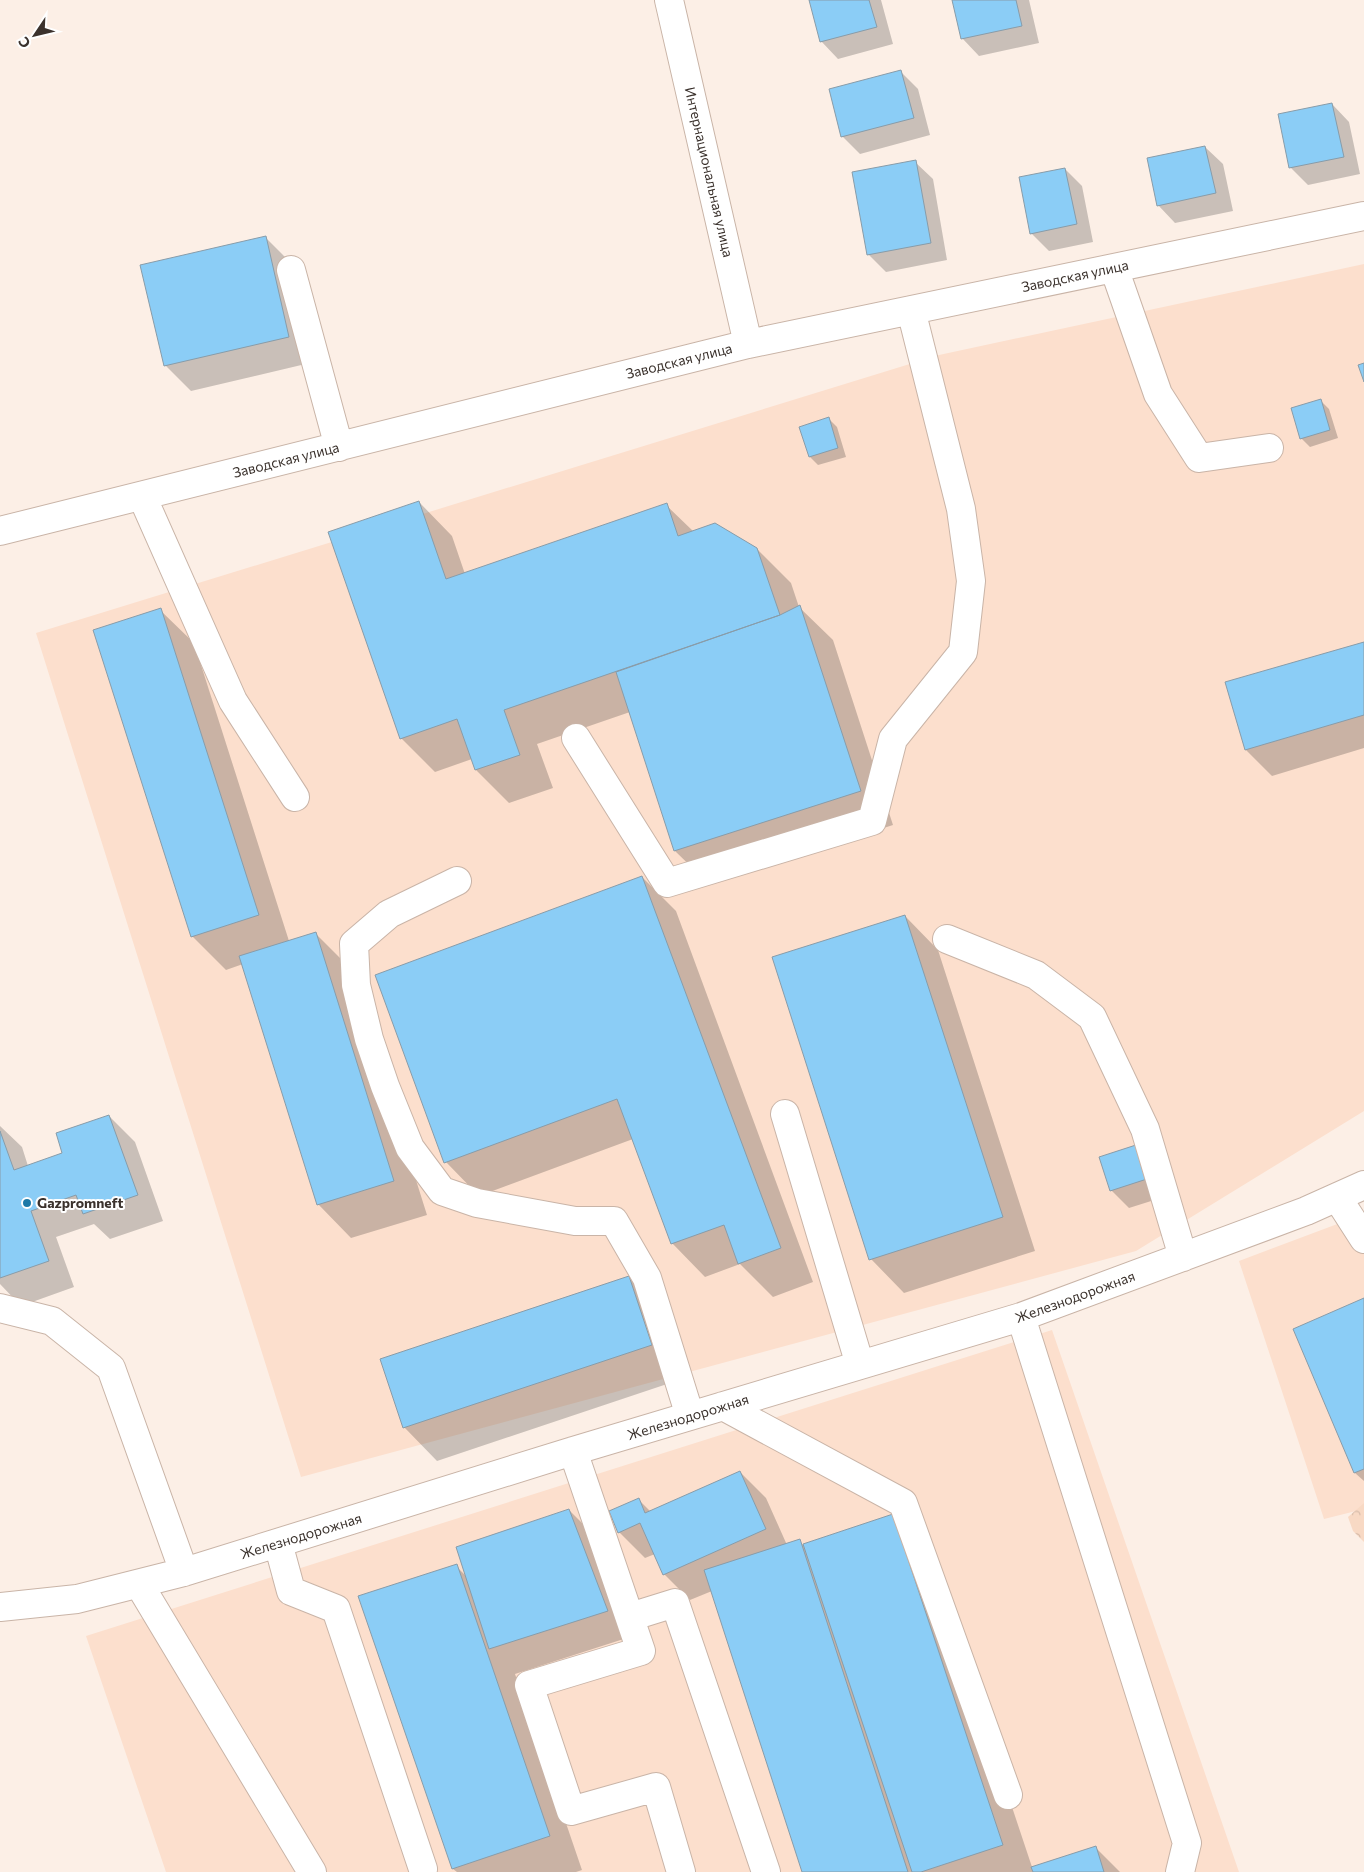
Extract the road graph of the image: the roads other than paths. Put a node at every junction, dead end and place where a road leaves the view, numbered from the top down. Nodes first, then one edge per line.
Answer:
1 (669, 0) edge
2 (1364, 216) edge
3 (1114, 268) junction
4 (291, 270) dead end
5 (911, 310) junction
6 (748, 344) junction
7 (339, 447) junction
8 (1269, 448) dead end
9 (142, 496) junction
10 (0, 531) edge
11 (576, 738) dead end
12 (295, 797) dead end
13 (457, 881) dead end
14 (947, 939) dead end
15 (785, 1114) dead end
16 (1364, 1185) edge
17 (1337, 1197) junction
18 (1364, 1239) edge
19 (1182, 1257) junction
20 (0, 1308) edge
21 (1021, 1317) junction
22 (860, 1365) junction
23 (724, 1406) junction
24 (690, 1416) junction
25 (573, 1451) junction
26 (278, 1543) junction
27 (184, 1572) junction
28 (139, 1584) junction
29 (0, 1607) edge
30 (630, 1617) junction
31 (1008, 1795) dead end
32 (423, 1869) dead end
33 (312, 1872) edge
34 (682, 1872) edge
35 (766, 1872) edge
36 (1180, 1872) edge

1 - 6 street, Интернациональная улица
2 - 3 street, Заводская улица
3 - 5 street, Заводская улица
3 - 8 street
4 - 7 street
5 - 6 street, Заводская улица
5 - 11 street
6 - 7 street, Заводская улица
7 - 9 street, Заводская улица
9 - 10 street, Заводская улица
9 - 12 street
13 - 24 street
14 - 19 street
15 - 22 street
16 - 17 street, Железнодорожная
17 - 18 street
17 - 19 street, Железнодорожная
19 - 21 street, Железнодорожная
20 - 27 street
21 - 22 street, Железнодорожная
21 - 36 street
22 - 23 street, Железнодорожная
23 - 24 street, Железнодорожная
23 - 31 street
24 - 25 street, Железнодорожная
25 - 26 street, Железнодорожная
25 - 30 street
26 - 27 street, Железнодорожная
26 - 32 street
27 - 28 street, Железнодорожная
28 - 29 street, Железнодорожная
28 - 33 street
30 - 34 street
30 - 35 street

